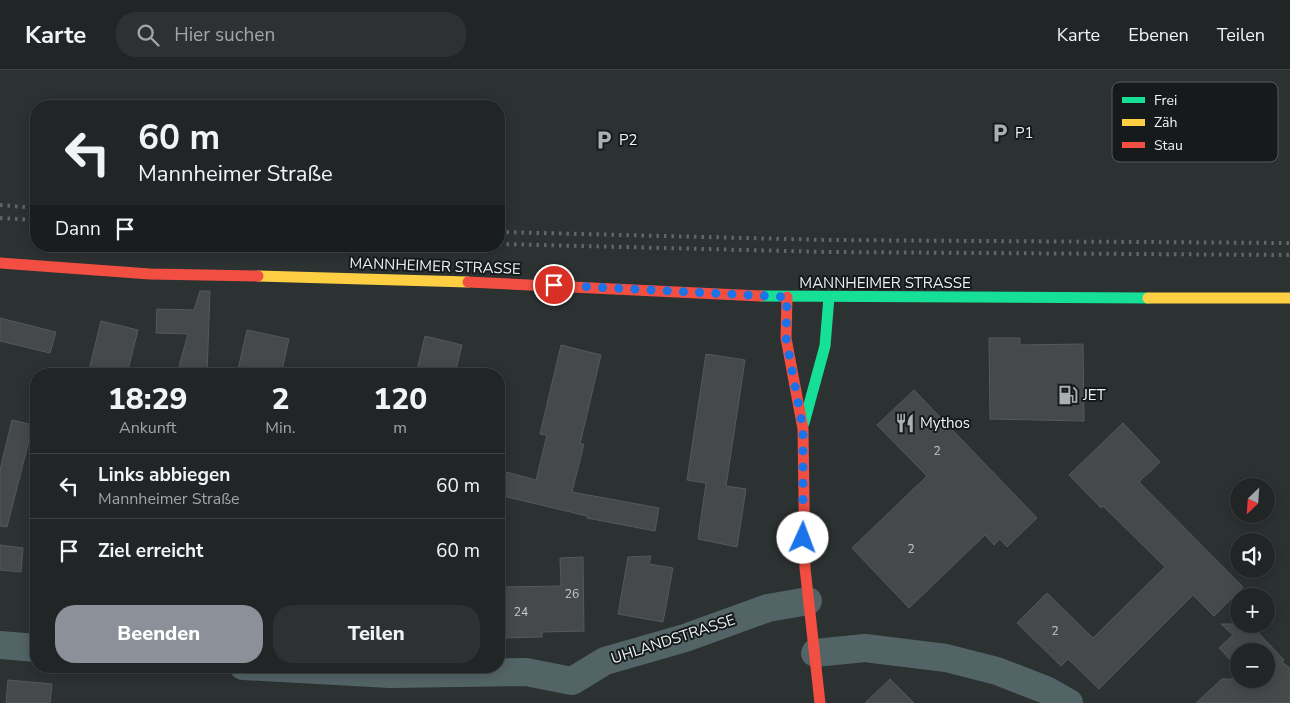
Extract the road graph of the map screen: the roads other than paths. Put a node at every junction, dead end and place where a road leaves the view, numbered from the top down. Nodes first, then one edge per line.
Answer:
1 (0, 263) edge
2 (787, 297) junction
3 (829, 298) junction
4 (1290, 298) edge
5 (803, 429) junction
6 (808, 601) junction
7 (0, 645) edge
8 (30, 648) edge
9 (815, 653) junction
10 (505, 672) edge
11 (372, 673) edge
12 (458, 673) edge
13 (571, 692) edge
14 (820, 703) edge
15 (1070, 703) edge

1 - 2 main road, MANNHEIMER STRASSE
2 - 3 main road, MANNHEIMER STRASSE
2 - 5 main road
3 - 4 main road, MANNHEIMER STRASSE
3 - 5 main road
5 - 6 main road
6 - 9 main road
6 - 13 street, UHLANDSTRASSE
7 - 8 street
9 - 14 main road
9 - 15 street
10 - 13 street, UHLANDSTRASSE
11 - 12 street, UHLANDSTRASSE

